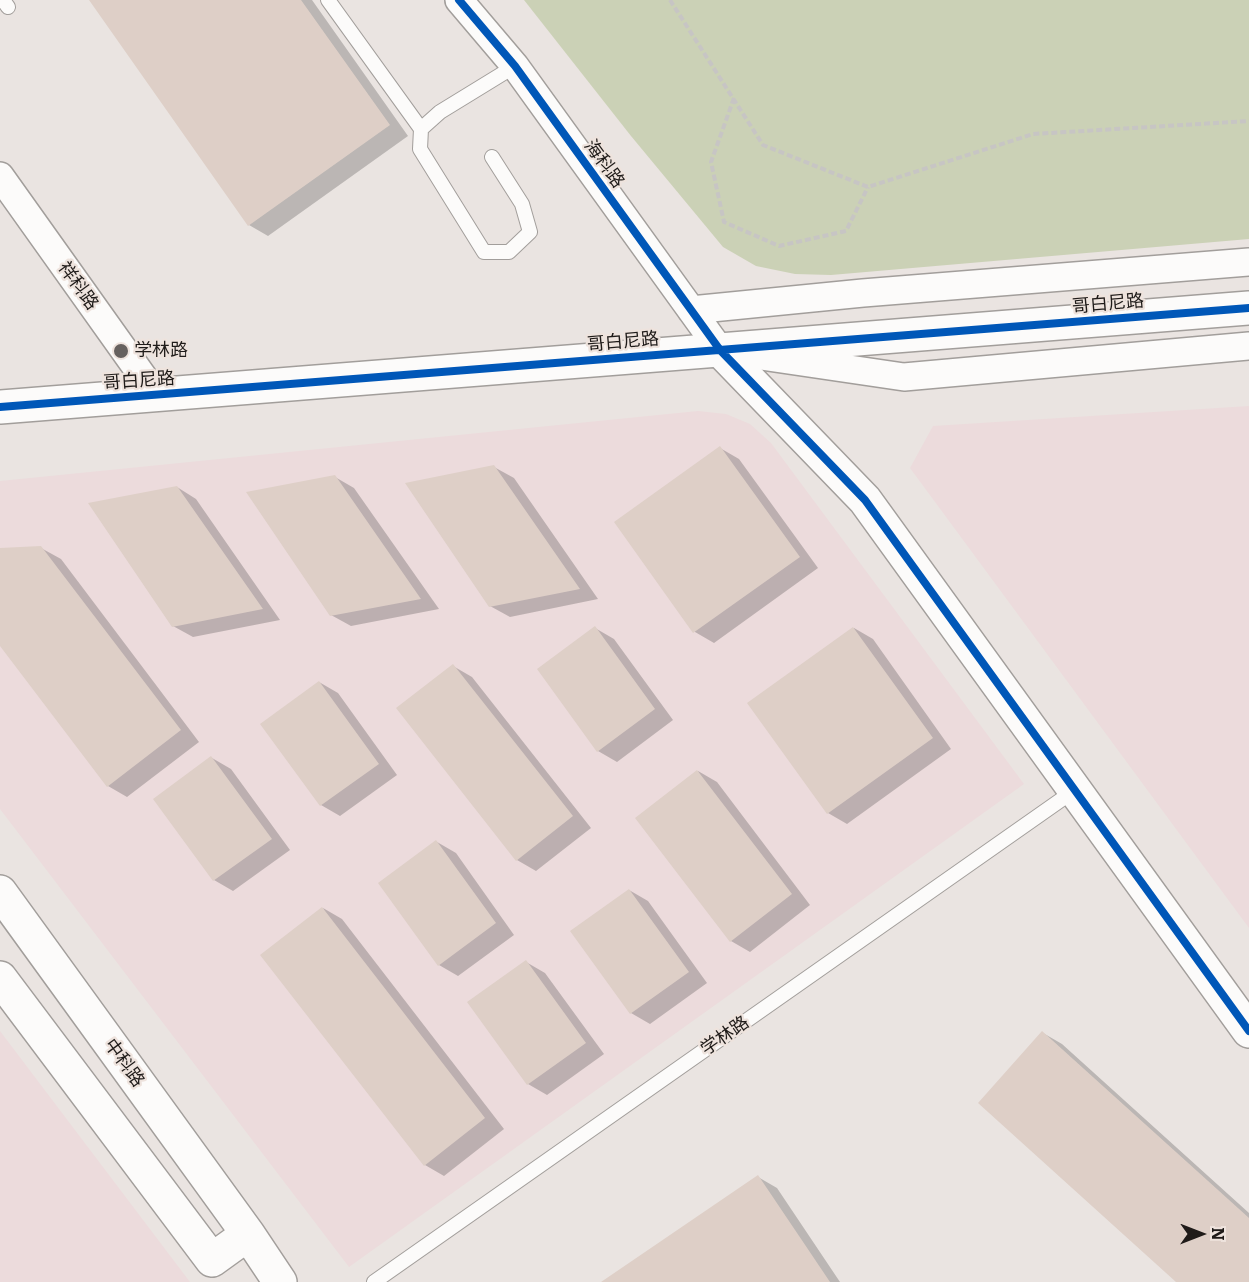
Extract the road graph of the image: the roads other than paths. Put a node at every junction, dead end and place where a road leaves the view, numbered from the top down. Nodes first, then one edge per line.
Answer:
1 (328, 0) edge
2 (459, 0) edge
3 (515, 66) junction
4 (421, 129) junction
5 (492, 157) dead end
6 (0, 177) edge
7 (1249, 262) edge
8 (1249, 308) edge
9 (691, 310) junction
10 (1249, 346) edge
11 (720, 350) junction
12 (156, 395) junction
13 (0, 407) edge
14 (1075, 790) junction
15 (0, 892) edge
16 (0, 978) edge
17 (1249, 1031) edge
18 (248, 1234) junction
19 (220, 1271) edge
20 (280, 1282) edge
21 (374, 1282) edge

1 - 4 lane
2 - 3 street, 海科路
3 - 4 lane
3 - 9 street, 海科路
4 - 5 lane
6 - 12 street, 祥科路
7 - 9 street
8 - 11 street, 哥白尼路
9 - 11 street, 海科路
10 - 11 street
11 - 12 street, 哥白尼路
11 - 14 street
12 - 13 street, 哥白尼路
14 - 17 street
14 - 21 lane, 学林路
15 - 18 street, 中科路
16 - 19 street
18 - 19 street
18 - 20 street, 中科路

